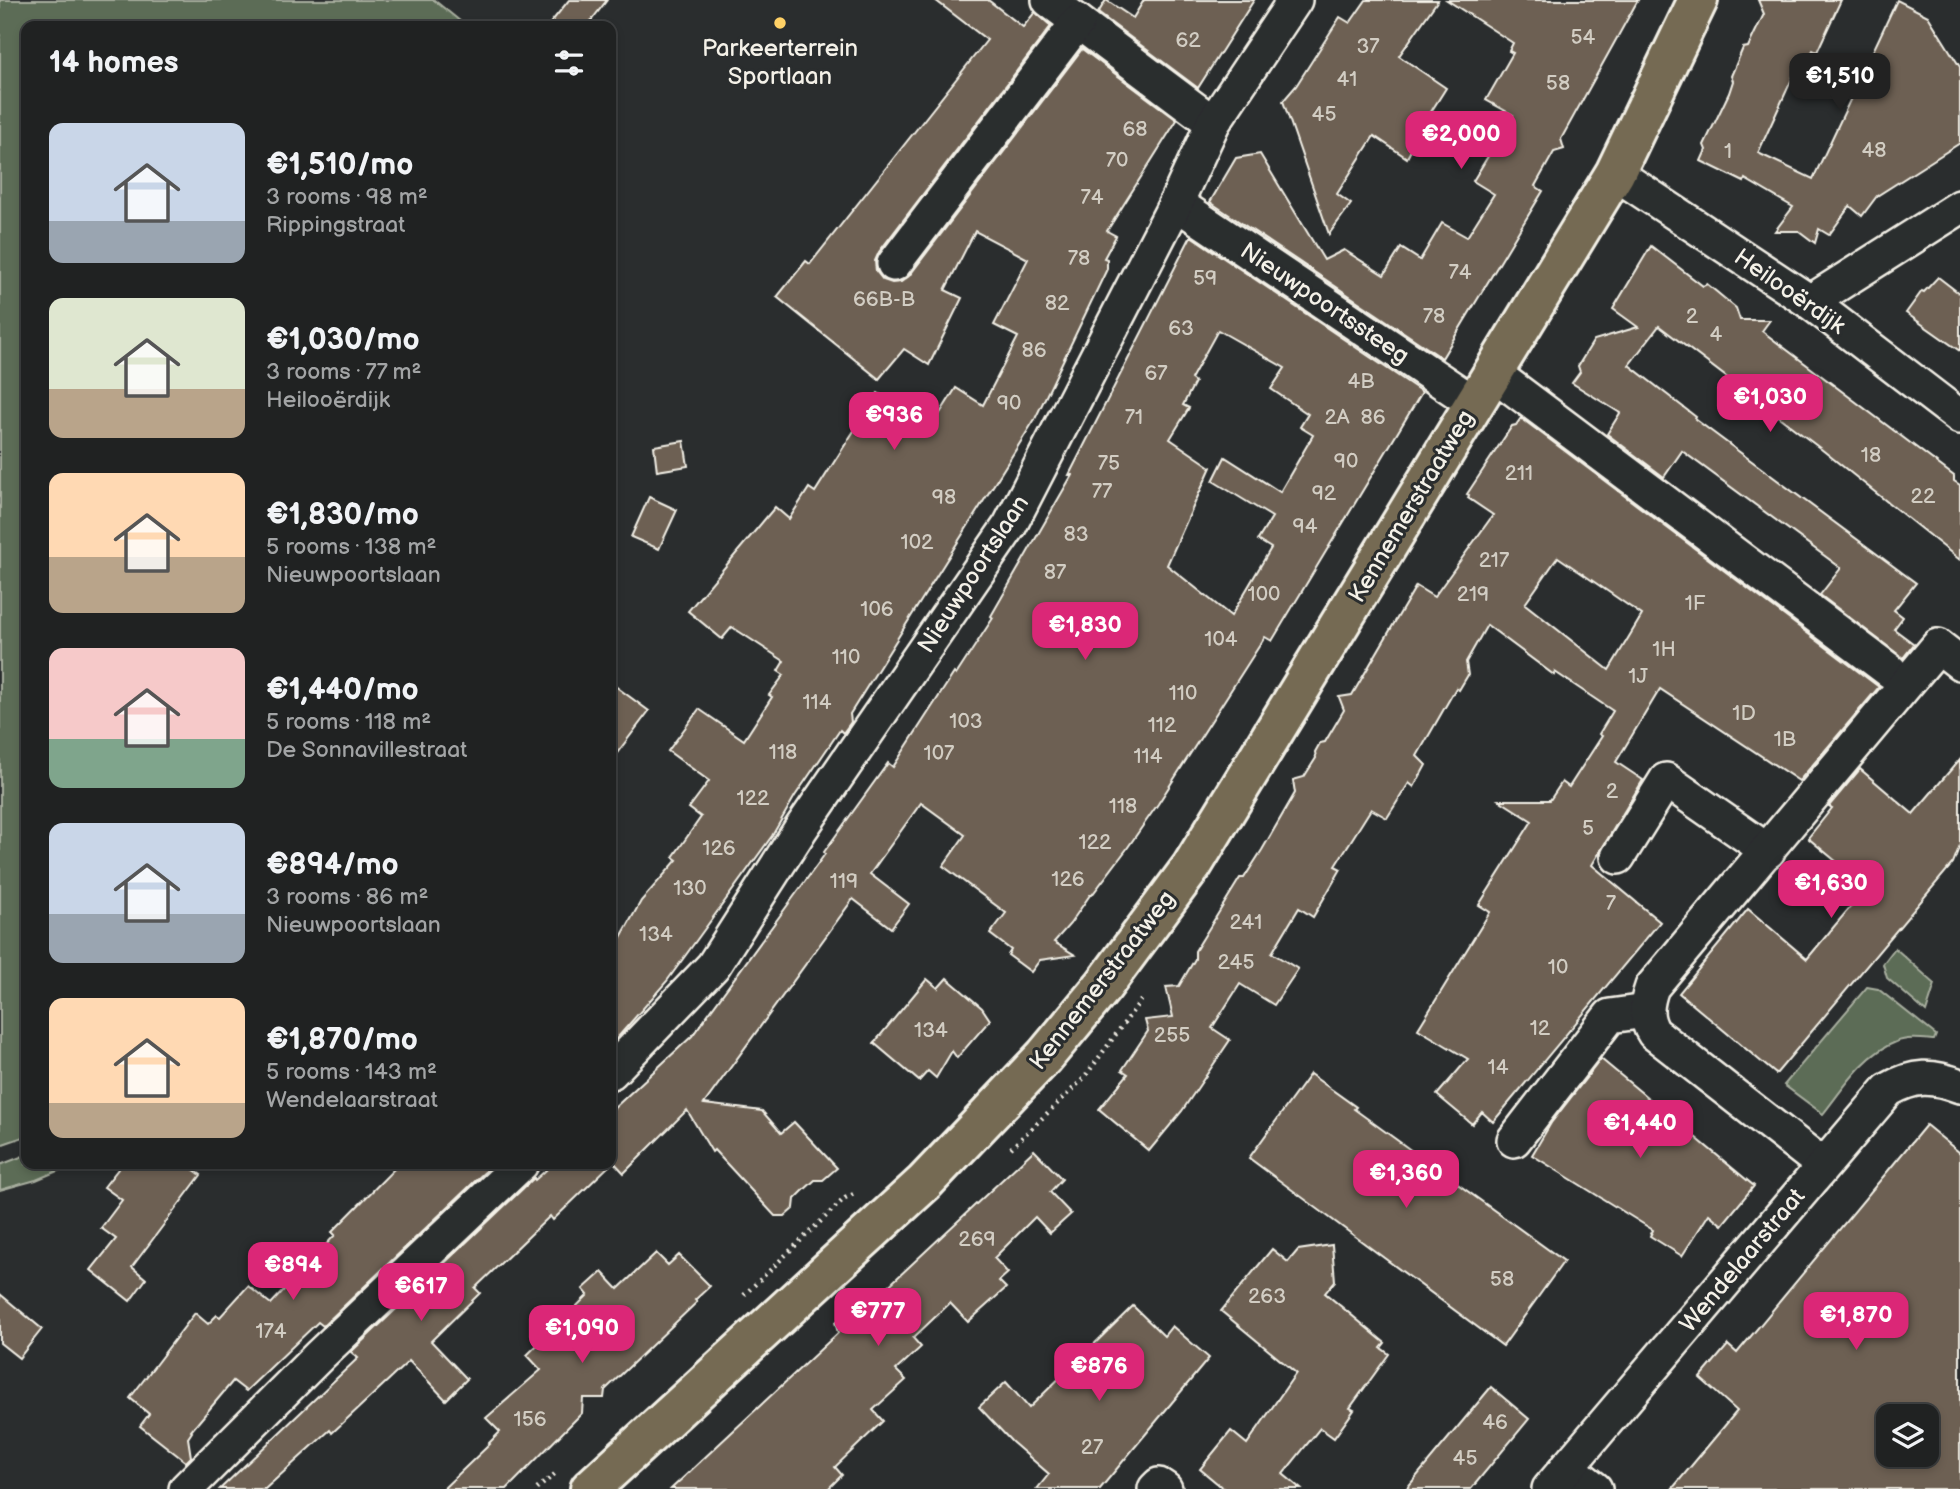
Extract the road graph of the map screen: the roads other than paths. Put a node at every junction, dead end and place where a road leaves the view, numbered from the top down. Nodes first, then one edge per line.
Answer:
1 (1049, 0) edge
2 (1295, 0) edge
3 (1698, 0) edge
4 (1078, 22) junction
5 (1213, 123) junction
6 (1615, 173) junction
7 (1176, 203) junction
8 (1960, 207) edge
9 (894, 264) dead end
10 (1810, 302) junction
11 (1484, 388) junction
12 (1960, 417) edge
13 (1960, 663) edge
14 (1890, 671) dead end
15 (1768, 851) junction
16 (1618, 857) dead end
17 (1646, 1011) junction
18 (616, 1067) edge
19 (1960, 1086) edge
20 (1514, 1140) dead end
21 (1823, 1165) junction
22 (516, 1169) edge
23 (1558, 1478) edge
24 (186, 1489) edge
25 (590, 1489) edge
26 (1156, 1489) edge
27 (1165, 1489) edge
28 (1595, 1489) edge

1 - 4 street
2 - 5 street, Nieuwpoortslaan
3 - 6 main road, Kennemerstraatweg
4 - 5 street
4 - 9 street
5 - 7 street, Nieuwpoortslaan
6 - 10 street, Heilooërdijk
6 - 11 main road, Kennemerstraatweg
7 - 11 street, Nieuwpoortssteeg
7 - 18 street, Nieuwpoortslaan
8 - 10 street
10 - 12 street, Heilooërdijk
11 - 14 street
11 - 25 main road, Kennemerstraatweg
13 - 15 street
15 - 16 street
15 - 17 street
17 - 20 street
17 - 21 street
19 - 21 street, Wendelaarstraat
21 - 23 street, Wendelaarstraat
22 - 24 street
23 - 28 street
26 - 27 street

